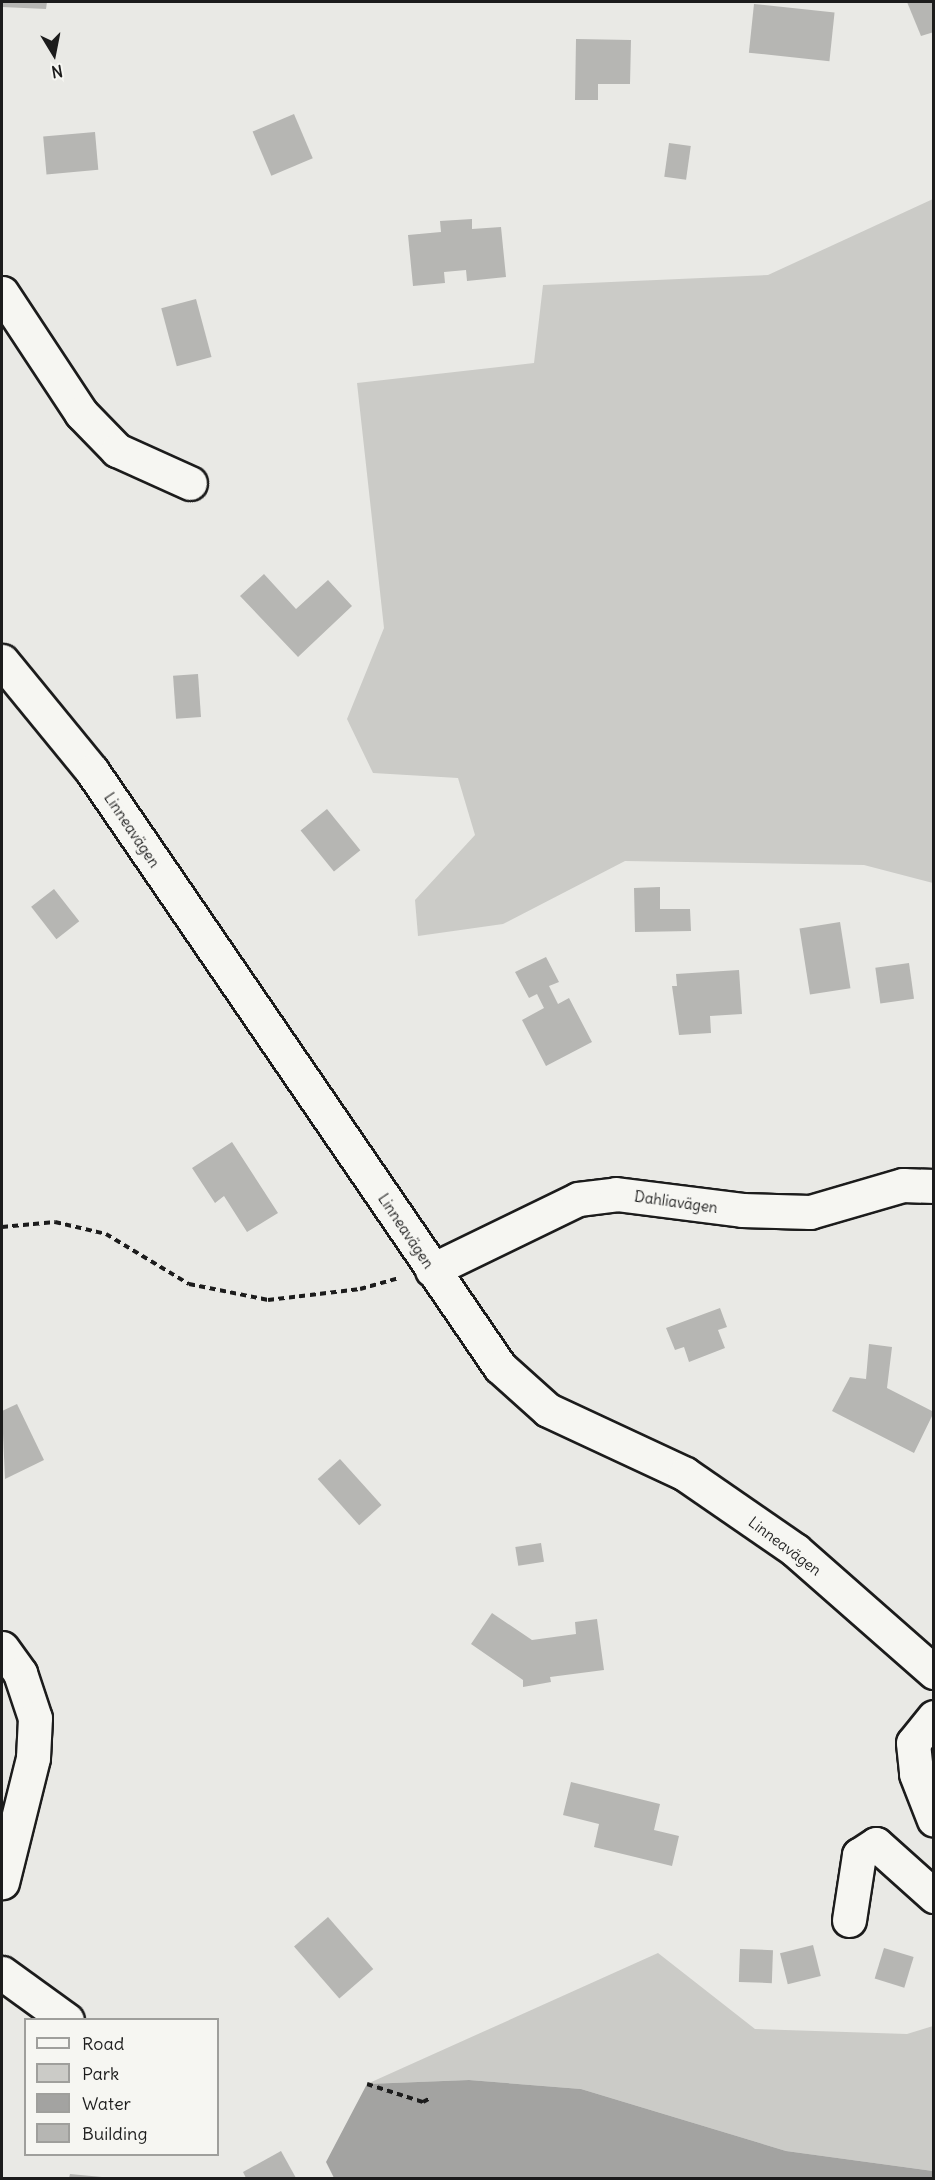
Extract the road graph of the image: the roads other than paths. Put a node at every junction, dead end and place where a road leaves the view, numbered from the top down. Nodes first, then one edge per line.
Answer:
1 (2, 293) edge
2 (190, 483) dead end
3 (2, 661) edge
4 (933, 1186) edge
5 (432, 1270) junction
6 (2, 1648) edge
7 (933, 1672) edge
8 (933, 1717) edge
9 (933, 1820) edge
10 (2, 1882) edge
11 (933, 1896) edge
12 (849, 1920) dead end
13 (2, 1973) edge
14 (66, 2018) edge

1 - 2 street
3 - 5 street, Linneavägen
4 - 5 street, Dahliavägen
5 - 7 street, Linneavägen
6 - 10 street
8 - 9 street
11 - 12 street
13 - 14 street

